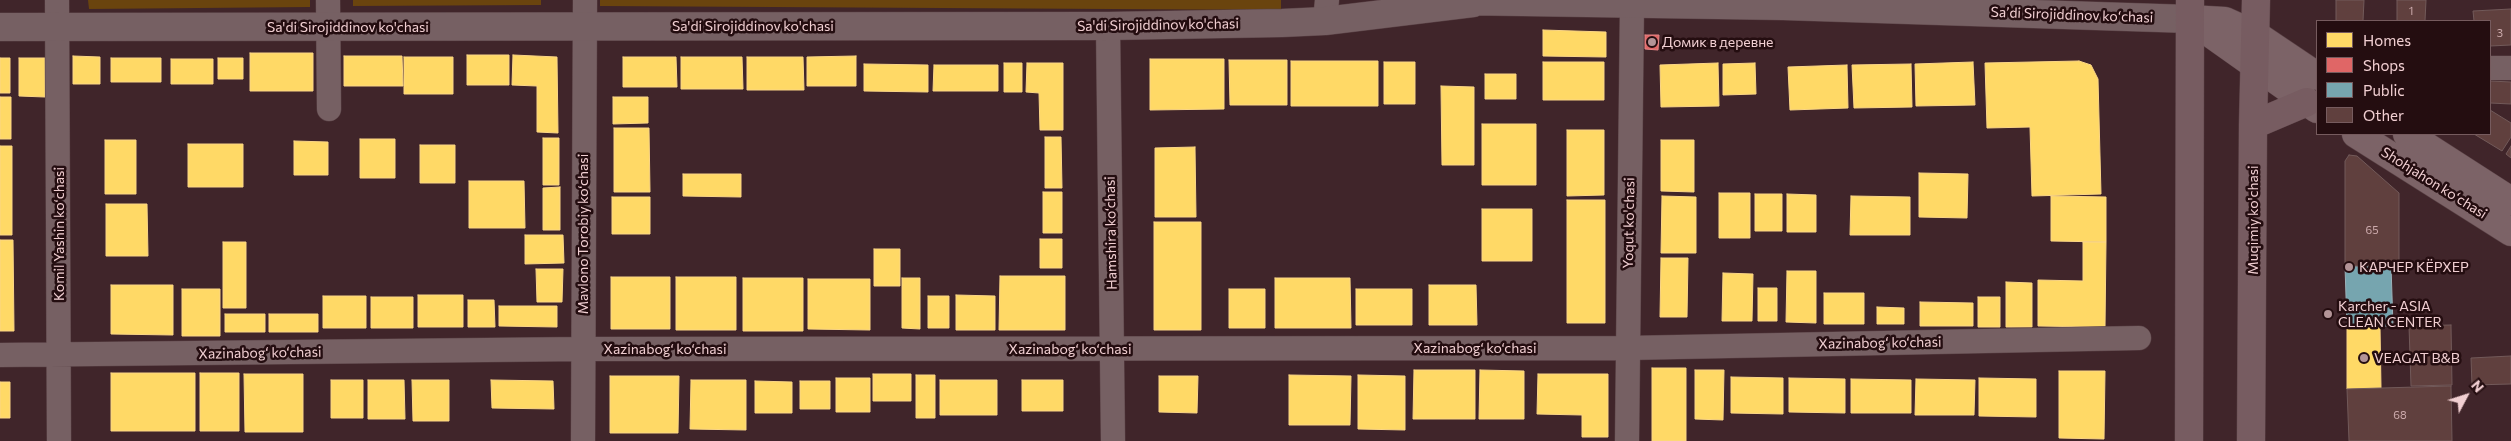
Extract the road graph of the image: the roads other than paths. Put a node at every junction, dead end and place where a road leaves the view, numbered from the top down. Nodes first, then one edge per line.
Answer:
1 (57, 0) edge
2 (328, 0) edge
3 (1443, 0) edge
4 (2256, 2) edge
5 (1474, 3) junction
6 (1632, 4) junction
7 (1326, 10) edge
8 (2190, 10) edge
9 (585, 13) edge
10 (2225, 21) junction
11 (1108, 26) junction
12 (0, 27) edge
13 (58, 27) junction
14 (328, 27) junction
15 (2256, 35) junction
16 (2256, 66) junction
17 (2491, 68) edge
18 (2511, 68) edge
19 (2316, 75) edge
20 (2312, 106) edge
21 (329, 109) dead end
22 (2253, 125) junction
23 (2358, 135) edge
24 (2409, 135) edge
25 (2511, 201) edge
26 (2511, 232) edge
27 (2139, 338) dead end
28 (1627, 348) junction
29 (583, 349) junction
30 (1112, 349) junction
31 (0, 355) edge
32 (60, 356) junction
33 (59, 441) edge
34 (583, 441) edge
35 (1112, 441) edge
36 (1626, 441) edge
37 (2189, 441) edge
38 (2251, 441) edge

1 - 13 street, Komil Yashin koʻchasi
2 - 14 street
3 - 5 street
4 - 10 main road
4 - 15 main road, Muqimiy ko'chasi
5 - 6 street, Saʼdi Sirojiddinov koʻchasi
5 - 7 street, Sa'di Sirojiddinov ko'chasi
6 - 8 street, Saʼdi Sirojiddinov koʻchasi
6 - 28 street, Yoqut ko'chasi
7 - 11 street, Sa'di Sirojiddinov ko'chasi
8 - 10 main road
8 - 16 main road
8 - 37 main road
9 - 11 street, Sa'di Sirojiddinov ko'chasi
9 - 14 street, Sa'di Sirojiddinov ko'chasi
9 - 29 street, Mavlono Torobiy ko‘chasi
10 - 15 main road
11 - 30 street, Hamshira ko‘chasi
12 - 13 street, Sa'di Sirojiddinov ko'chasi
13 - 14 street, Sa'di Sirojiddinov ko'chasi
13 - 32 street, Komil Yashin koʻchasi
14 - 21 street
15 - 16 main road, Muqimiy ko'chasi
15 - 19 main road
16 - 20 main road
16 - 22 main road, Muqimiy ko'chasi
17 - 18 street
20 - 22 main road
22 - 38 main road, Muqimiy ko'chasi
23 - 26 main road, Shohjahon koʻchasi
24 - 25 main road, Shohjahon koʻchasi
27 - 28 street, Xazinabog‘ ko‘chasi
28 - 30 street, Xazinabog‘ ko‘chasi
28 - 36 street, Yoqut ko'chasi
29 - 30 street, Xazinabog‘ ko‘chasi
29 - 32 street, Xazinabog‘ ko‘chasi
29 - 34 street, Mavlono Torobiy ko‘chasi
30 - 35 street, Hamshira ko‘chasi
31 - 32 street, Xazinabog‘ ko‘chasi
32 - 33 street, Komil Yashin koʻchasi

